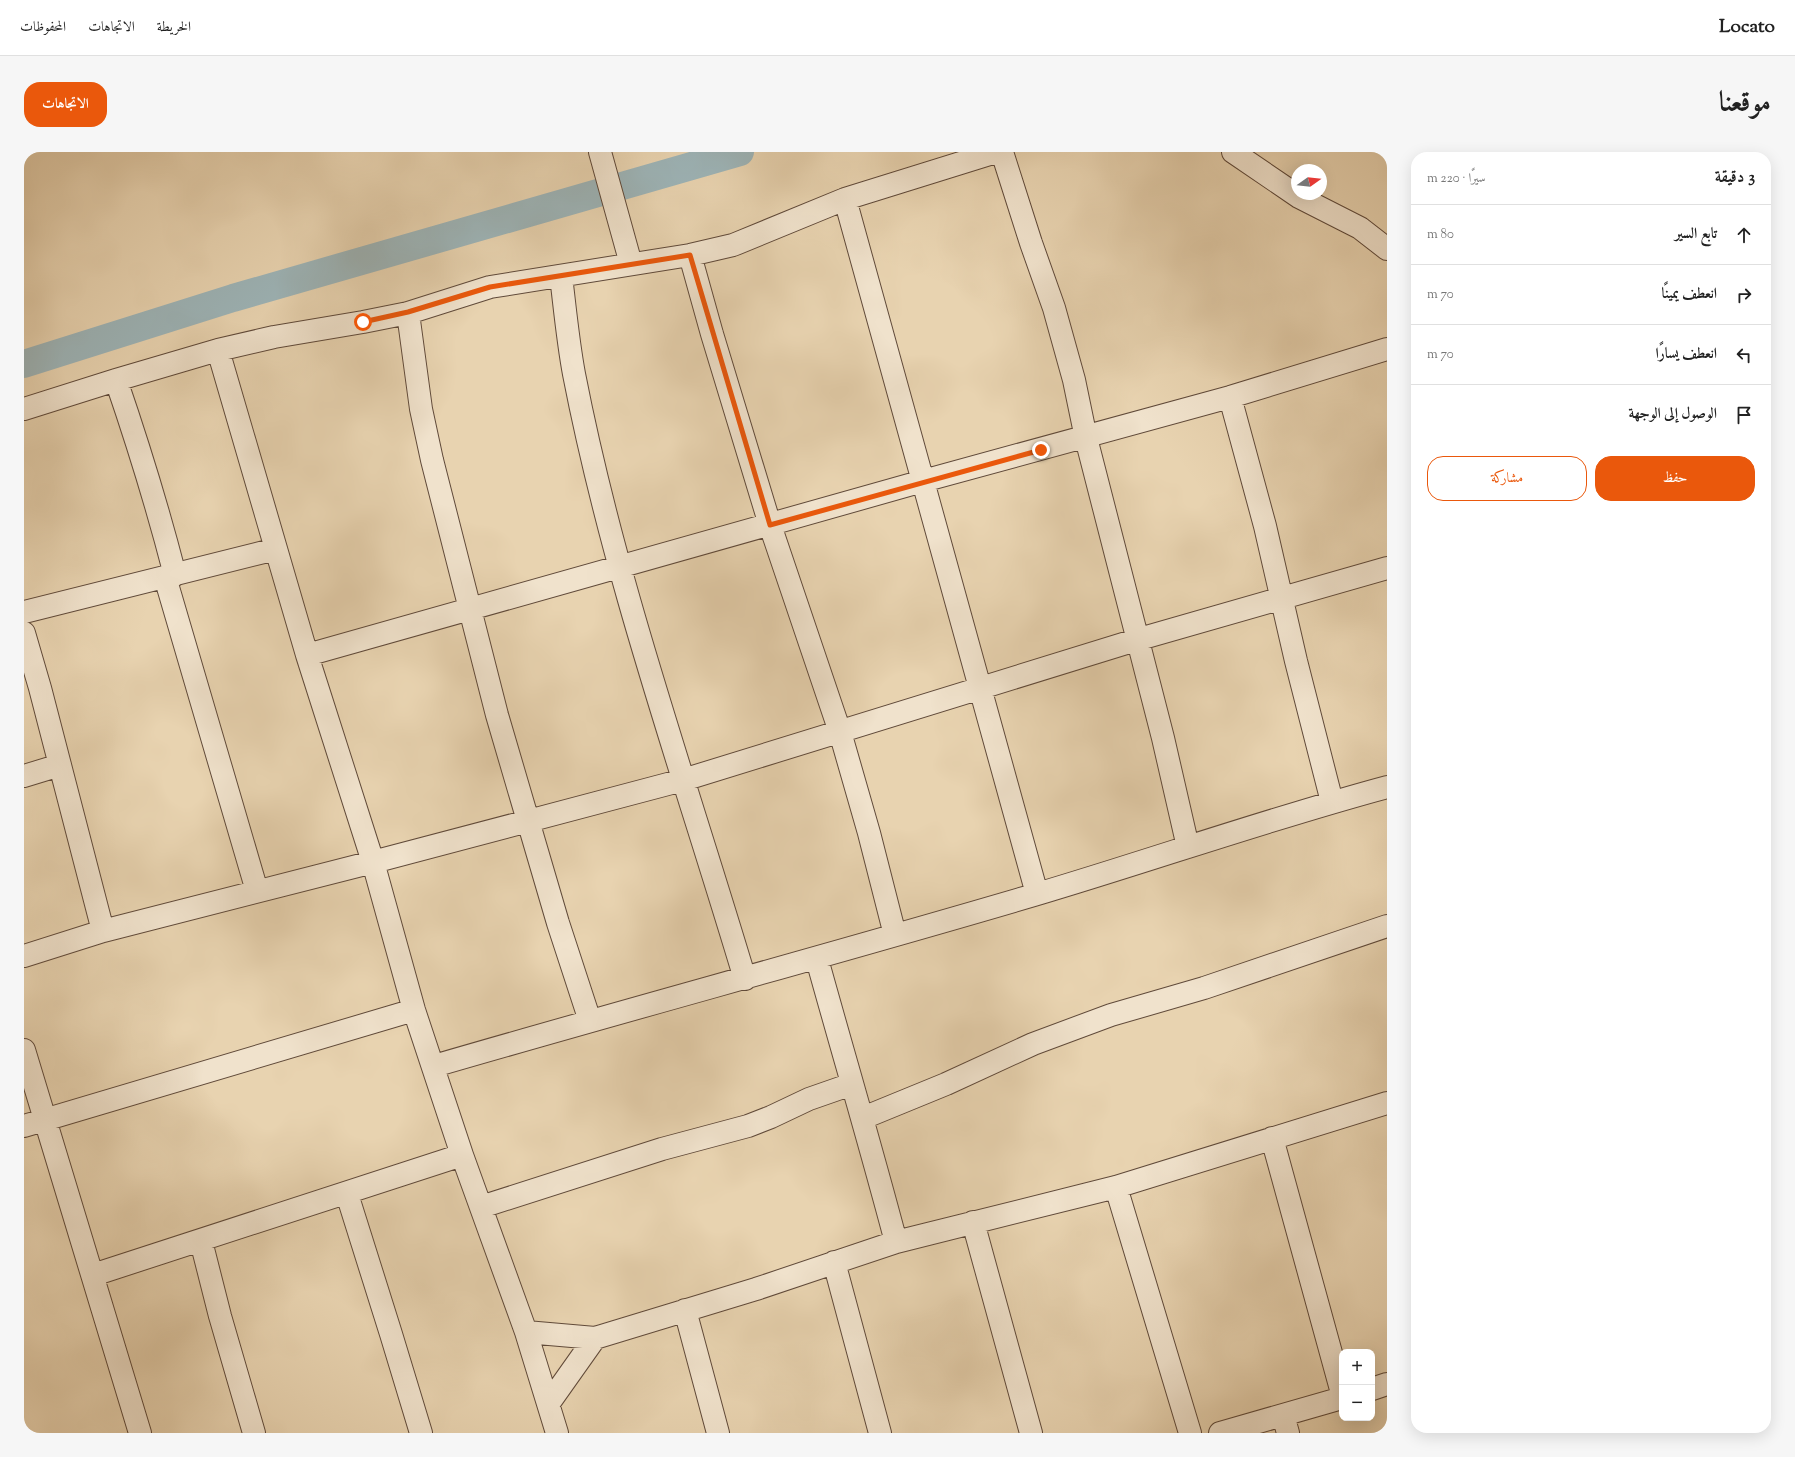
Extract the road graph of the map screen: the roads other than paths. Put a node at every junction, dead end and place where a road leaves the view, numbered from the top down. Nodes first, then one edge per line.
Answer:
1 (600, 152) edge
2 (996, 152) edge
3 (1002, 152) edge
4 (1233, 152) edge
5 (845, 199) junction
6 (1387, 249) edge
7 (690, 255) junction
8 (631, 264) junction
9 (561, 276) junction
10 (408, 312) junction
11 (1387, 349) edge
12 (218, 350) junction
13 (116, 380) junction
14 (1230, 397) junction
15 (24, 409) edge
16 (1086, 438) junction
17 (923, 482) junction
18 (770, 525) junction
19 (276, 549) junction
20 (620, 566) junction
21 (1387, 568) edge
22 (170, 576) junction
23 (1282, 599) junction
24 (470, 610) junction
25 (24, 612) edge
26 (24, 633) edge
27 (1136, 640) junction
28 (307, 655) junction
29 (980, 687) junction
30 (840, 732) junction
31 (60, 765) junction
32 (24, 776) edge
33 (683, 780) junction
34 (1387, 787) edge
35 (1332, 802) junction
36 (527, 820) junction
37 (1188, 847) junction
38 (373, 862) junction
39 (257, 891) junction
40 (1037, 894) junction
41 (1387, 926) edge
42 (103, 931) junction
43 (895, 935) junction
44 (24, 956) edge
45 (817, 958) junction
46 (745, 979) junction
47 (414, 1010) junction
48 (590, 1020) junction
49 (24, 1050) edge
50 (434, 1066) junction
51 (852, 1084) junction
52 (1387, 1102) edge
53 (863, 1118) junction
54 (44, 1120) junction
55 (24, 1126) edge
56 (1272, 1138) junction
57 (462, 1155) junction
58 (1116, 1187) junction
59 (347, 1194) junction
60 (481, 1207) junction
61 (972, 1222) junction
62 (202, 1240) junction
63 (896, 1242) junction
64 (834, 1262) junction
65 (93, 1275) junction
66 (685, 1310) junction
67 (526, 1332) junction
68 (595, 1338) junction
69 (1387, 1384) edge
70 (1340, 1385) edge
71 (1375, 1388) edge
72 (1339, 1399) edge
73 (549, 1403) junction
74 (1285, 1424) edge
75 (140, 1433) edge
76 (254, 1433) edge
77 (421, 1433) edge
78 (557, 1433) edge
79 (718, 1433) edge
80 (880, 1433) edge
81 (1031, 1433) edge
82 (1190, 1433) edge
83 (1220, 1433) edge

1 - 8 street
2 - 5 street
3 - 16 street
4 - 6 street
5 - 7 street
5 - 17 street
7 - 8 street
7 - 18 street
8 - 9 street
9 - 10 street
9 - 20 street
10 - 12 street
10 - 24 street
11 - 14 street
12 - 13 street
12 - 19 street
13 - 15 street
13 - 22 street
14 - 16 street
14 - 23 street
16 - 17 street
16 - 27 street
17 - 18 street
17 - 29 street
18 - 20 street
18 - 30 street
19 - 22 street
19 - 28 street
20 - 24 street
20 - 33 street
21 - 23 street
22 - 25 street
22 - 39 street
23 - 27 street
23 - 35 street
24 - 28 street
24 - 36 street
26 - 31 street
27 - 29 street
27 - 37 street
28 - 38 street
29 - 30 street
29 - 40 street
30 - 33 street
30 - 43 street
31 - 32 street
31 - 42 street
33 - 36 street
33 - 46 street
34 - 35 street
35 - 37 street
36 - 38 street
36 - 48 street
37 - 40 street
38 - 39 street
38 - 47 street
39 - 42 street
40 - 43 street
41 - 53 street
42 - 44 street
43 - 45 street
45 - 46 street
45 - 51 street
46 - 48 street
47 - 50 street
47 - 54 street
48 - 50 street
49 - 54 street
50 - 57 street
51 - 53 street
51 - 60 street
52 - 56 street
53 - 63 street
54 - 55 street
54 - 65 street
56 - 58 street
56 - 70 street
57 - 59 street
57 - 60 street
58 - 61 street
58 - 82 street
59 - 62 street
59 - 77 street
60 - 67 street
61 - 63 street
61 - 81 street
62 - 65 street
62 - 76 street
63 - 64 street
64 - 66 street
64 - 80 street
65 - 75 street
66 - 68 street
66 - 79 street
67 - 68 street
67 - 73 street
68 - 73 street
69 - 71 street
72 - 74 street
73 - 78 street
74 - 83 street

